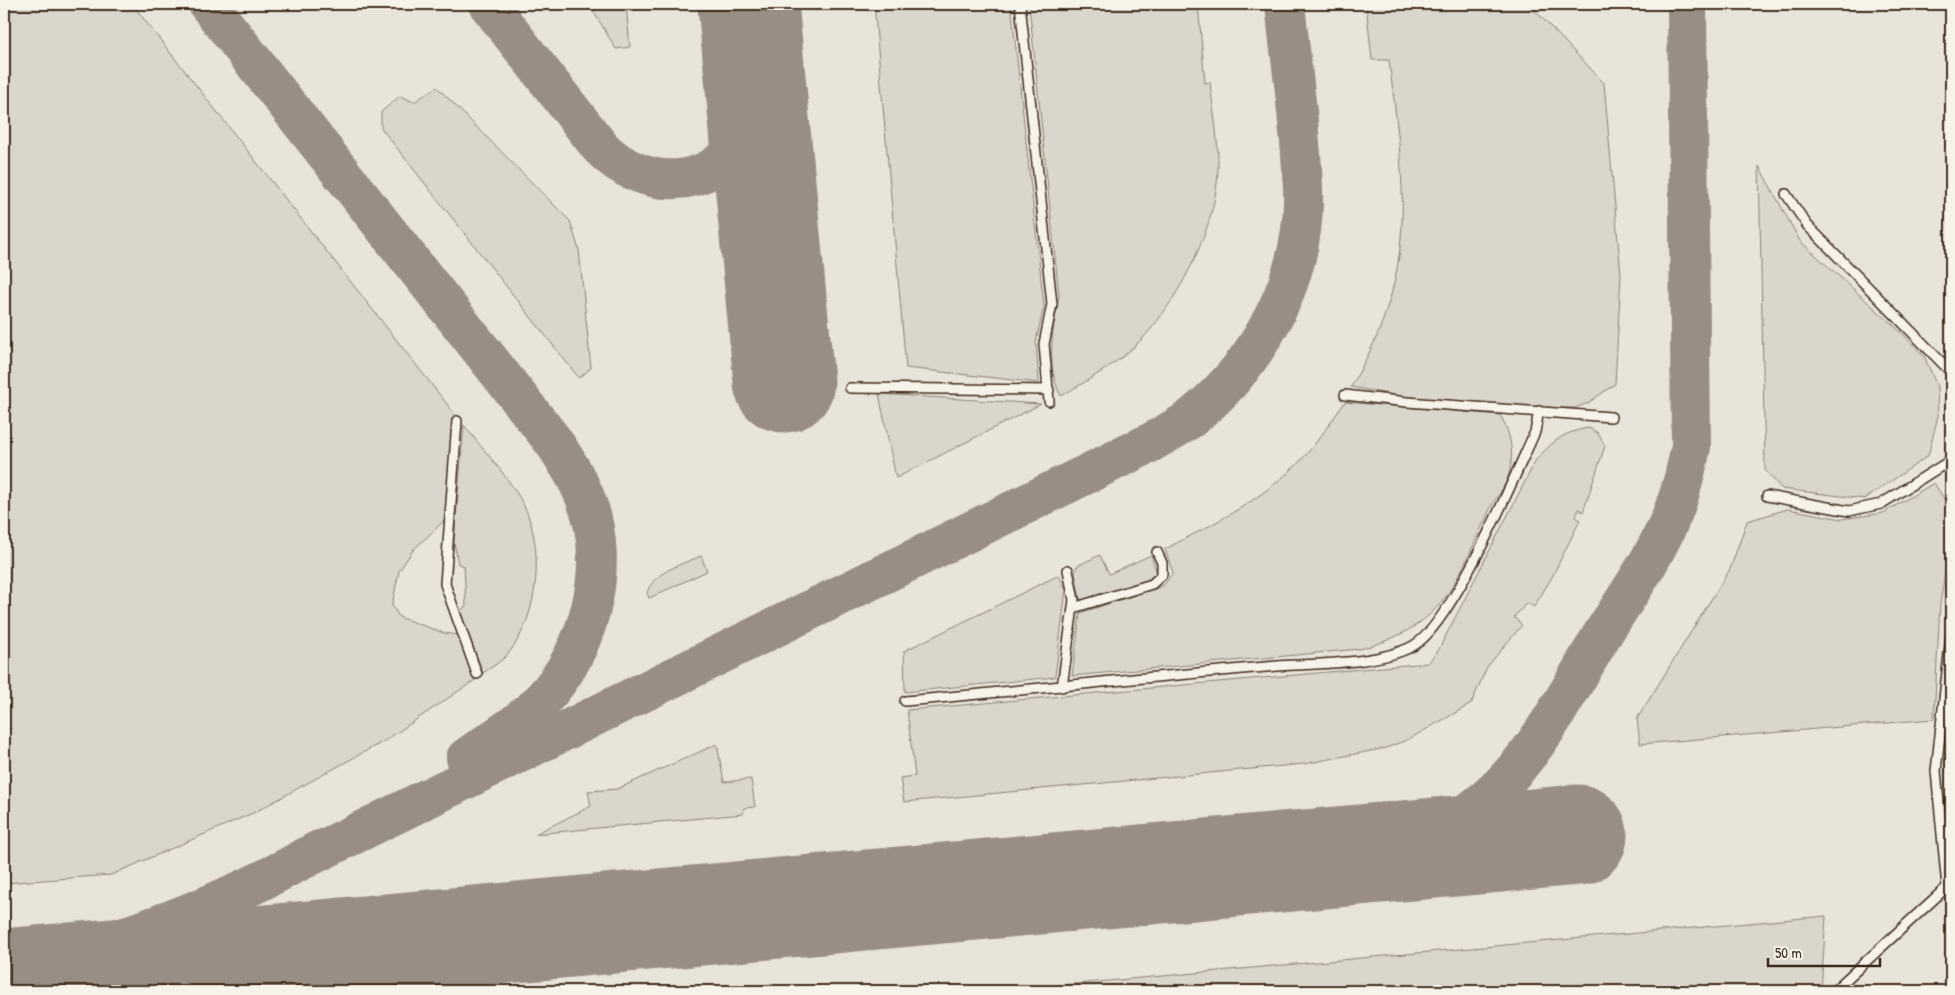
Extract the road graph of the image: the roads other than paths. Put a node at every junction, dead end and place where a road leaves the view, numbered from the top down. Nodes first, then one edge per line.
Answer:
1 (1020, 4) edge
2 (1786, 194) dead end
3 (1951, 372) edge
4 (850, 388) dead end
5 (1049, 390) junction
6 (1345, 395) dead end
7 (1049, 401) dead end
8 (1539, 411) junction
9 (1611, 417) dead end
10 (457, 421) dead end
11 (1951, 460) edge
12 (1767, 496) dead end
13 (1157, 552) dead end
14 (1068, 570) dead end
15 (1073, 608) junction
16 (1951, 636) edge
17 (477, 674) dead end
18 (1062, 686) junction
19 (905, 701) dead end
20 (1838, 991) edge

1 - 5 lane
2 - 3 lane
4 - 5 lane
5 - 7 lane
6 - 8 lane
8 - 9 lane
8 - 18 lane
10 - 17 lane
11 - 12 lane
13 - 15 lane
14 - 15 lane
15 - 18 lane
16 - 20 lane
18 - 19 lane

